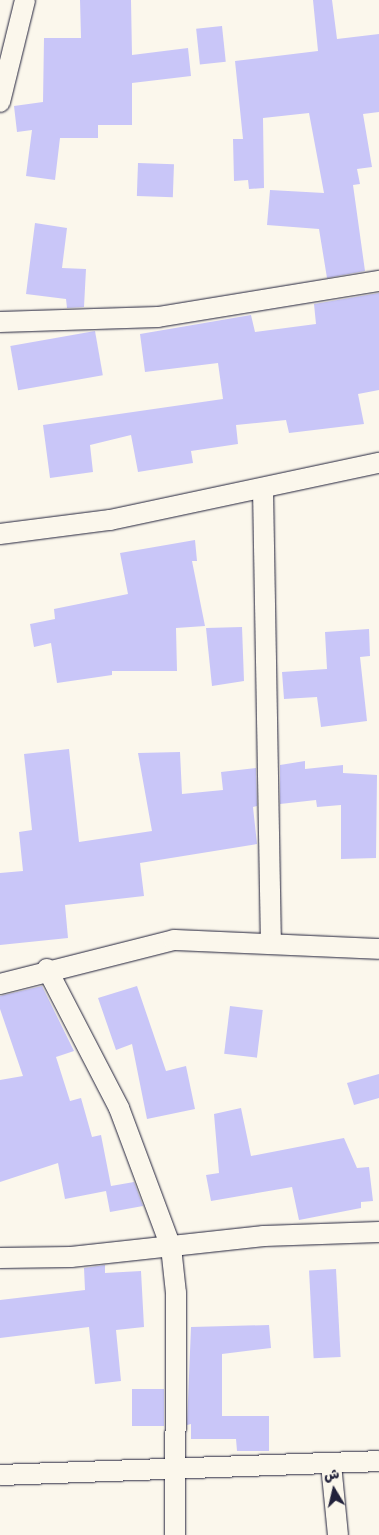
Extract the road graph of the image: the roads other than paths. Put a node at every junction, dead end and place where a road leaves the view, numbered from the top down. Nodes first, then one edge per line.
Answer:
1 (24, 0) edge
2 (0, 102) edge
3 (379, 281) edge
4 (0, 322) edge
5 (379, 463) edge
6 (263, 489) junction
7 (0, 534) edge
8 (270, 943) junction
9 (379, 949) edge
10 (46, 969) junction
11 (0, 984) edge
12 (379, 1232) edge
13 (171, 1247) junction
14 (0, 1258) edge
15 (379, 1461) edge
16 (331, 1464) junction
17 (173, 1472) junction
18 (0, 1475) edge
19 (175, 1535) edge
20 (338, 1535) edge

1 - 2 street
3 - 4 street
5 - 6 street
6 - 7 street
6 - 8 street
8 - 9 street
8 - 10 street
10 - 11 street
10 - 13 street
12 - 13 street
13 - 14 street
13 - 17 street
15 - 16 street
16 - 17 street
16 - 20 street
17 - 18 street
17 - 19 street

